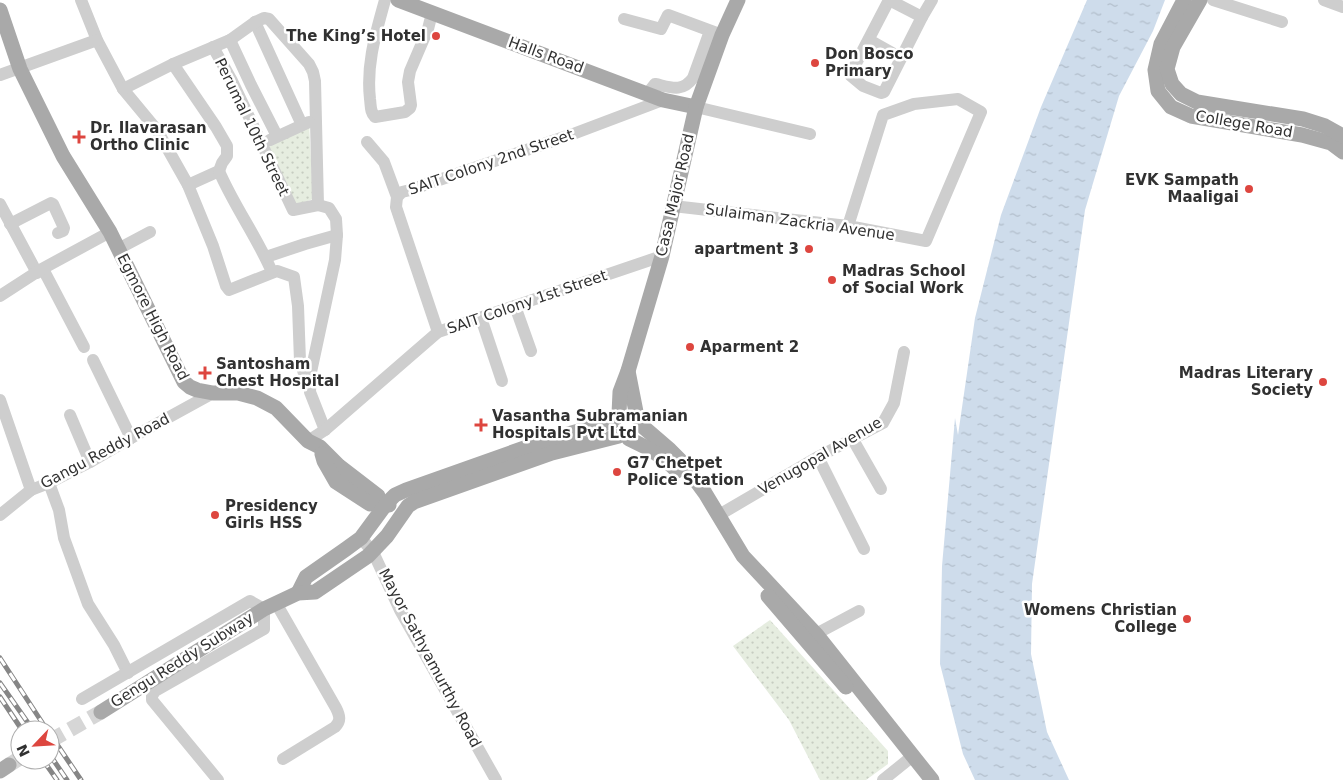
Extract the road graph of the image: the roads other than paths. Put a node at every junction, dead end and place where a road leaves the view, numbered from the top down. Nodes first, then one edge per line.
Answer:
1 (81, 0) edge
2 (385, 0) edge
3 (398, 0) edge
4 (738, 0) edge
5 (889, 0) edge
6 (932, 0) edge
7 (1184, 0) edge
8 (1200, 0) edge
9 (1213, 0) edge
10 (1324, 0) edge
11 (1343, 7) edge
12 (0, 10) edge
13 (432, 13) junction
14 (922, 17) junction
15 (624, 19) dead end
16 (255, 22) junction
17 (1282, 22) dead end
18 (716, 33) junction
19 (97, 40) junction
20 (230, 40) junction
21 (868, 40) junction
22 (213, 47) junction
23 (902, 58) junction
24 (173, 64) junction
25 (20, 69) junction
26 (0, 75) edge
27 (703, 88) junction
28 (123, 89) junction
29 (648, 93) junction
30 (666, 100) junction
31 (695, 111) junction
32 (316, 118) junction
33 (302, 125) junction
34 (1341, 133) edge
35 (810, 134) dead end
36 (277, 136) junction
37 (367, 142) dead end
38 (262, 144) junction
39 (1343, 152) edge
40 (219, 171) junction
41 (188, 185) junction
42 (397, 197) junction
43 (0, 204) edge
44 (318, 205) junction
45 (673, 206) junction
46 (10, 224) junction
47 (848, 226) junction
48 (110, 232) junction
49 (150, 232) dead end
50 (58, 234) dead end
51 (337, 234) junction
52 (118, 249) junction
53 (662, 256) junction
54 (266, 257) junction
55 (40, 271) junction
56 (272, 272) junction
57 (0, 296) edge
58 (515, 306) junction
59 (481, 318) junction
60 (438, 332) junction
61 (84, 347) dead end
62 (530, 351) dead end
63 (904, 352) dead end
64 (93, 360) dead end
65 (628, 370) junction
66 (502, 381) dead end
67 (310, 392) junction
68 (213, 393) junction
69 (0, 400) edge
70 (70, 415) dead end
71 (616, 418) junction
72 (639, 421) junction
73 (325, 430) junction
74 (131, 438) junction
75 (624, 438) junction
76 (852, 438) junction
77 (314, 444) junction
78 (818, 457) junction
79 (90, 462) junction
80 (49, 483) junction
81 (881, 489) dead end
82 (31, 490) junction
83 (383, 503) junction
84 (404, 512) junction
85 (0, 515) edge
86 (719, 515) junction
87 (361, 538) junction
88 (864, 549) dead end
89 (373, 552) junction
90 (298, 593) junction
91 (270, 606) junction
92 (859, 611) dead end
93 (816, 634) junction
94 (128, 673) junction
95 (82, 699) dead end
96 (101, 712) tunnel mouth
97 (283, 759) dead end
98 (909, 759) junction
99 (218, 780) edge
100 (496, 780) edge
101 (882, 780) edge
102 (924, 780) edge
103 (932, 780) edge

1 - 19 street
2 - 13 street
3 - 13 main road, Halls Road
4 - 18 main road, Casa Major Road
5 - 14 street
5 - 21 street
6 - 14 street
7 - 39 main road, College Road
8 - 34 main road, College Road
9 - 17 street
10 - 11 street
12 - 25 main road, Egmore High Road
13 - 29 main road, Halls Road
14 - 23 street
15 - 18 street
16 - 20 street
16 - 32 street
16 - 33 street
18 - 27 main road, Casa Major Road
18 - 29 street
19 - 25 street
19 - 28 street
20 - 22 street
20 - 36 street
21 - 23 street
21 - 23 street
22 - 24 street
22 - 38 street, Perumal 10th Street
24 - 28 street
24 - 40 street
25 - 26 street
25 - 48 main road, Egmore High Road
27 - 30 main road
27 - 31 main road, Casa Major Road
28 - 41 street
29 - 30 main road, Halls Road
30 - 31 main road, Halls Road
30 - 42 street, SAIT Colony 2nd Street
31 - 35 street
31 - 45 main road, Casa Major Road
32 - 33 street
32 - 44 street
33 - 36 street
36 - 38 street
37 - 42 street
38 - 44 street, Perumal 10th Street
40 - 41 street
40 - 54 street
41 - 56 street
42 - 60 street, SAIT Colony 2nd Street
43 - 46 street
44 - 51 street
45 - 47 street, Sulaiman Zackria Avenue
45 - 53 main road, Casa Major Road
46 - 50 street
46 - 55 street
47 - 47 street, Sulaiman Zackria Avenue
48 - 52 main road, Egmore High Road
48 - 55 street
49 - 52 street
51 - 54 street
51 - 67 street
52 - 68 main road, Egmore High Road
53 - 58 street, SAIT Colony 1st Street
53 - 65 main road, Casa Major Road
54 - 56 street
55 - 57 street
55 - 61 street
56 - 67 street
58 - 59 street, SAIT Colony 1st Street
58 - 62 street
59 - 60 street, SAIT Colony 1st Street
59 - 66 street
60 - 73 street, SAIT Colony 1st Street
63 - 76 street, Venugopal Avenue
64 - 74 street
65 - 71 main road, Casa Major Road
65 - 72 main road
67 - 73 street
68 - 74 street, Gangu Reddy Road
68 - 77 main road, Egmore High Road
69 - 82 street
70 - 79 street
71 - 72 main road
71 - 75 main road
71 - 83 main road
72 - 75 main road
72 - 86 main road
73 - 77 street, SAIT Colony 1st Street
74 - 79 street, Gangu Reddy Road
75 - 84 main road
75 - 98 main road
76 - 78 street, Venugopal Avenue
76 - 81 street
77 - 83 main road
78 - 86 street, Venugopal Avenue
78 - 88 street
79 - 80 street, Gangu Reddy Road
80 - 82 street, Gangu Reddy Road
80 - 94 street
82 - 85 street, Gangu Reddy Road
83 - 84 main road
83 - 87 main road
84 - 89 main road, Gengu Reddy Subway
86 - 93 main road
87 - 89 street, Mayor Sathyamurthy Road
87 - 90 main road
89 - 90 main road, Gengu Reddy Subway
89 - 100 street, Mayor Sathyamurthy Road
90 - 91 main road, Gengu Reddy Subway
91 - 94 street
91 - 96 main road, Gengu Reddy Subway
91 - 97 street
91 - 99 street
92 - 93 street
93 - 103 main road
94 - 95 street
98 - 101 street
98 - 102 main road

